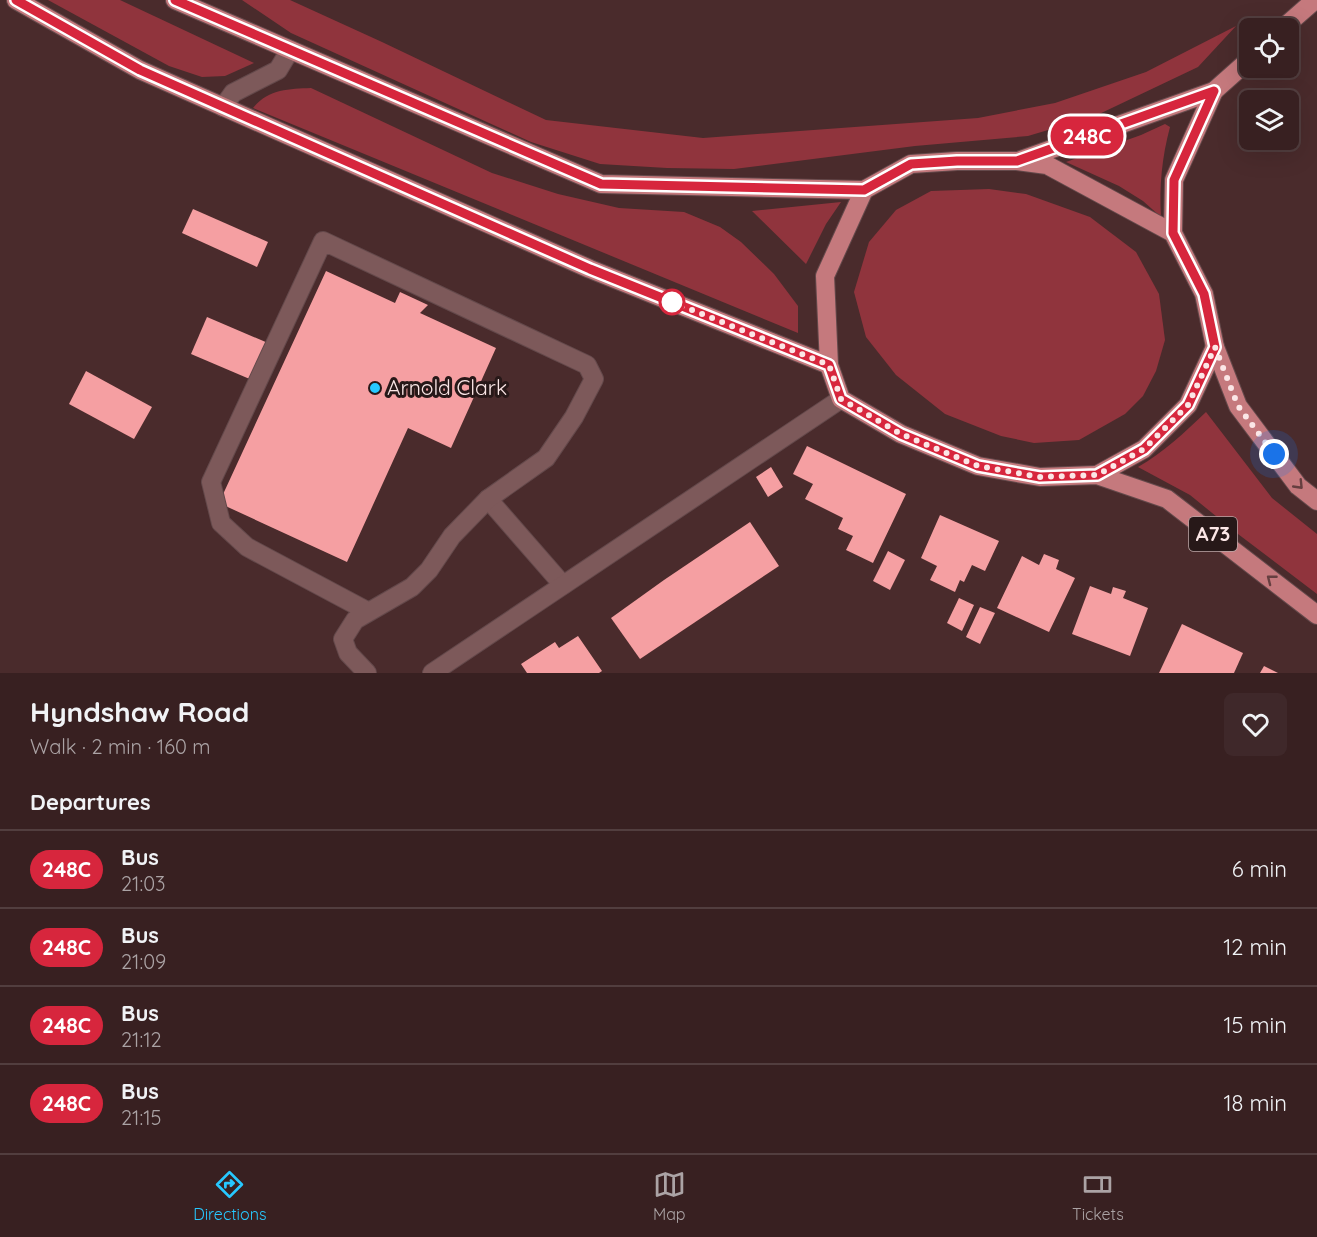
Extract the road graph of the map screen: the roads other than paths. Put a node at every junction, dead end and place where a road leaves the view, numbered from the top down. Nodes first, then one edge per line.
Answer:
1 (16, 0) edge
2 (175, 0) edge
3 (1315, 0) edge
4 (1294, 18) edge
5 (290, 50) junction
6 (1239, 69) edge
7 (1214, 91) junction
8 (223, 107) junction
9 (1017, 161) junction
10 (864, 190) junction
11 (1173, 233) junction
12 (1215, 347) junction
13 (829, 365) junction
14 (841, 399) junction
15 (1097, 475) junction
16 (488, 499) junction
17 (1317, 501) edge
18 (563, 585) junction
19 (369, 612) junction
20 (1317, 615) edge
21 (367, 673) edge
22 (432, 673) edge

1 - 8 main road
2 - 5 main road
3 - 4 main road
5 - 8 street
5 - 10 main road
6 - 7 main road
7 - 9 main road
7 - 11 main road
8 - 13 main road
9 - 10 main road
9 - 11 main road
10 - 13 main road
11 - 12 main road
12 - 15 main road, A73
12 -> 17 main road
13 - 14 main road
14 - 15 main road, A73
14 - 18 street
20 -> 15 main road, A73
16 - 18 street
16 - 19 street
16 - 19 street
18 - 22 street
19 - 21 street

